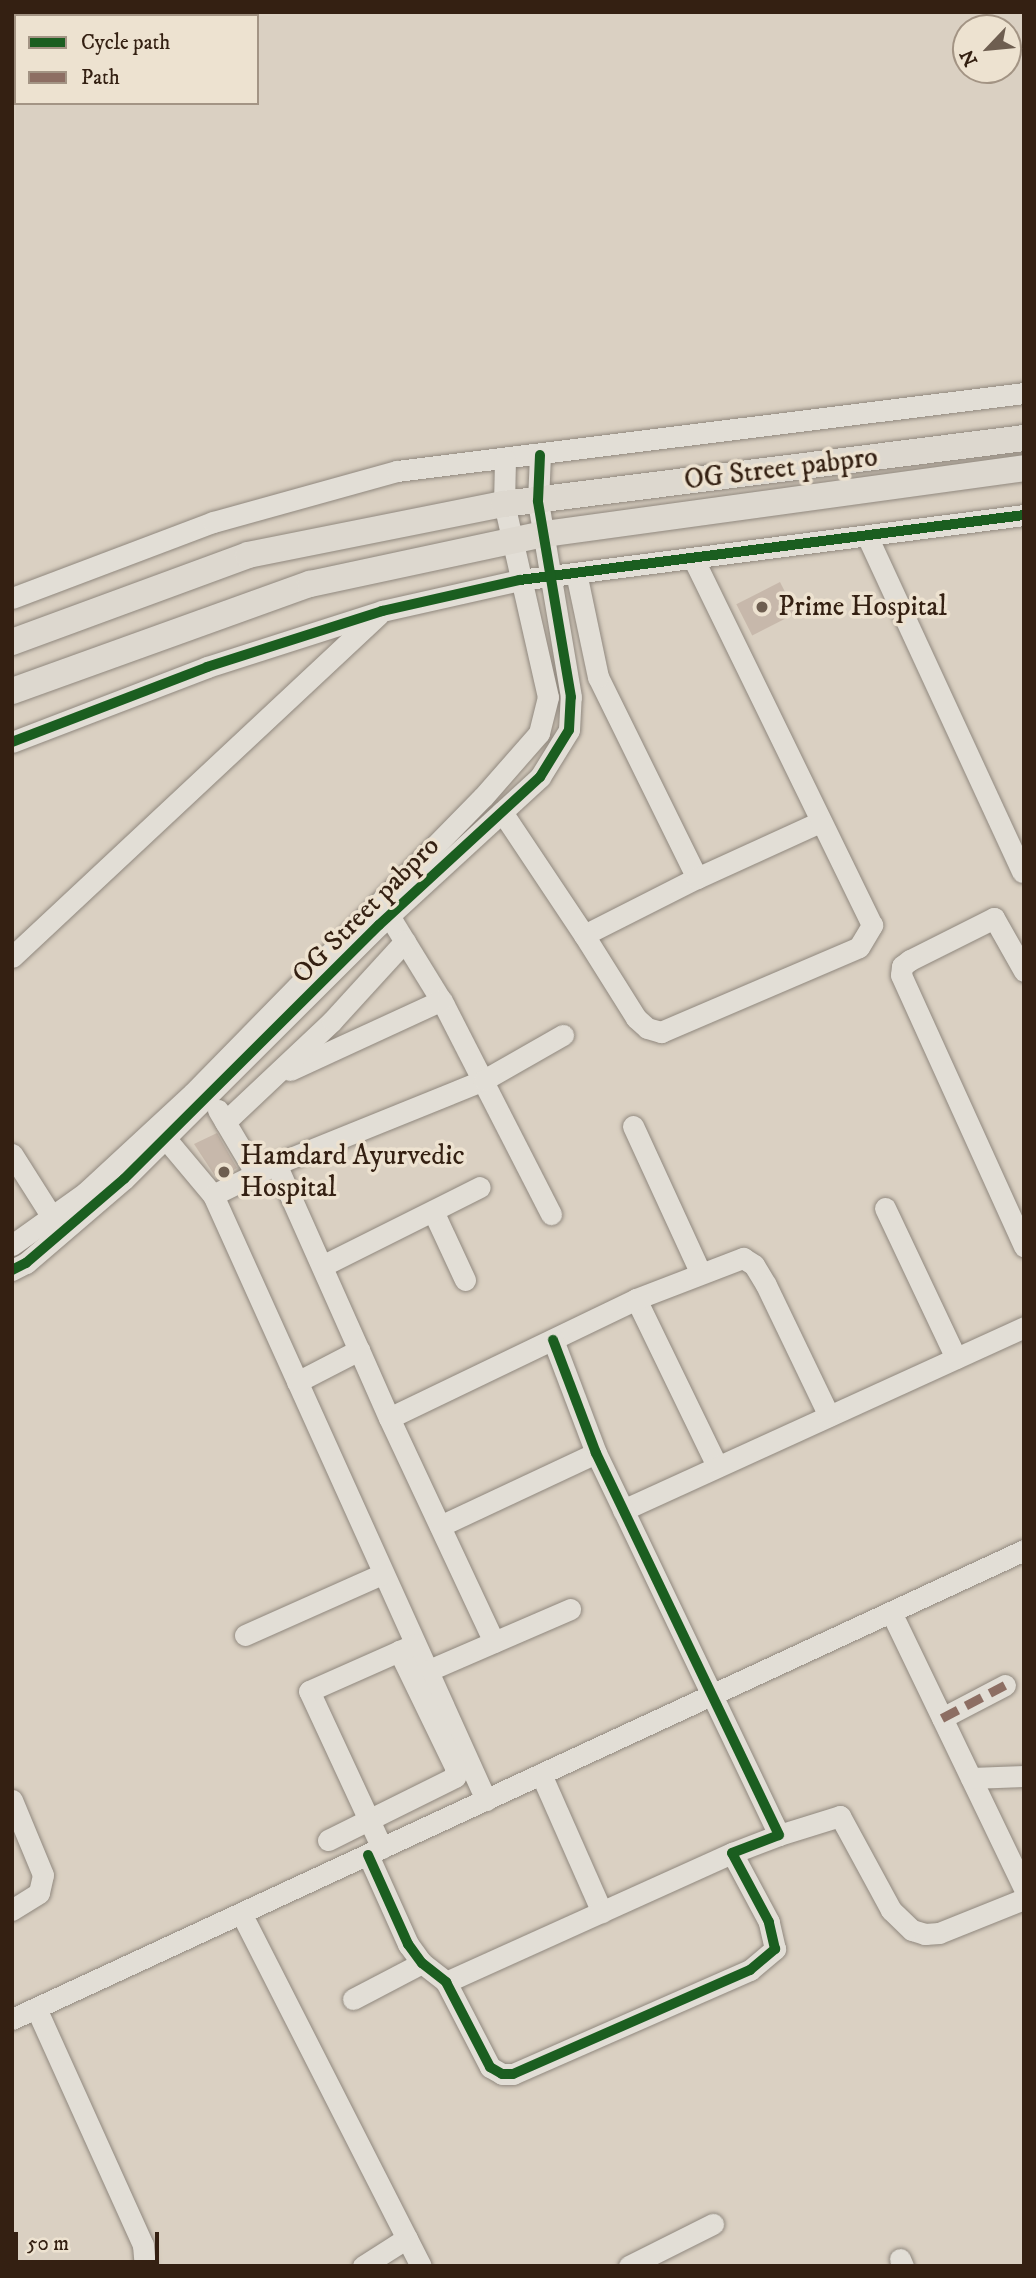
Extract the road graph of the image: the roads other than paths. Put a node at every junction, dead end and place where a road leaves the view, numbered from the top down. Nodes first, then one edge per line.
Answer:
1 (1024, 393) edge
2 (1024, 438) edge
3 (540, 455) junction
4 (505, 459) junction
5 (1024, 468) edge
6 (538, 501) junction
7 (504, 504) junction
8 (1024, 515) edge
9 (544, 534) junction
10 (867, 536) junction
11 (513, 541) junction
12 (694, 558) junction
13 (576, 573) junction
14 (554, 576) junction
15 (520, 580) junction
16 (12, 597) edge
17 (382, 611) junction
18 (12, 642) edge
19 (12, 691) edge
20 (12, 742) edge
21 (502, 812) junction
22 (820, 822) junction
23 (1023, 872) edge
24 (697, 878) junction
25 (385, 909) junction
26 (583, 935) junction
27 (405, 941) junction
28 (12, 957) edge
29 (1024, 971) edge
30 (442, 1000) junction
31 (563, 1035) dead end
32 (272, 1078) junction
33 (484, 1080) junction
34 (210, 1097) junction
35 (225, 1122) junction
36 (633, 1126) dead end
37 (166, 1139) junction
38 (12, 1154) edge
39 (276, 1164) junction
40 (256, 1174) junction
41 (480, 1188) dead end
42 (213, 1195) junction
43 (885, 1208) dead end
44 (433, 1211) junction
45 (551, 1214) dead end
46 (51, 1217) junction
47 (12, 1245) edge
48 (1024, 1246) edge
49 (324, 1265) junction
50 (12, 1270) edge
51 (700, 1272) junction
52 (465, 1280) dead end
53 (636, 1299) junction
54 (1024, 1327) edge
55 (553, 1340) junction
56 (359, 1350) junction
57 (956, 1358) junction
58 (297, 1382) junction
59 (829, 1416) junction
60 (388, 1418) junction
61 (596, 1453) junction
62 (717, 1466) junction
63 (623, 1510) junction
64 (440, 1526) junction
65 (1024, 1550) edge
66 (382, 1574) junction
67 (570, 1609) dead end
68 (891, 1612) junction
69 (245, 1635) dead end
70 (494, 1642) junction
71 (407, 1648) junction
72 (426, 1671) junction
73 (1005, 1685) dead end
74 (709, 1696) junction
75 (942, 1718) junction
76 (541, 1774) junction
77 (1024, 1776) edge
78 (971, 1778) junction
79 (12, 1800) edge
80 (486, 1800) junction
81 (370, 1821) junction
82 (779, 1835) junction
83 (328, 1840) dead end
84 (375, 1851) junction
85 (732, 1853) junction
86 (1024, 1888) edge
87 (1024, 1899) edge
88 (12, 1910) edge
89 (602, 1912) junction
90 (241, 1913) junction
91 (422, 1963) junction
92 (446, 1982) junction
93 (353, 1999) dead end
94 (36, 2008) junction
95 (12, 2019) edge
96 (713, 2224) dead end
97 (407, 2238) junction
98 (145, 2266) edge
99 (363, 2266) edge
100 (421, 2266) edge
101 (629, 2266) edge

1 - 3 street
2 - 6 main road, OG Street pabpro
3 - 4 street
3 - 6 street
4 - 7 street
4 - 16 street
5 - 9 main road, OG Street pabpro
6 - 7 main road, OG Street pabpro
6 - 9 street, OG Street pabpro
7 - 11 street, OG Street pabpro
7 - 18 main road
8 - 10 street
9 - 11 main road
9 - 14 street, OG Street pabpro
10 - 12 street
10 - 23 street
11 - 15 street, OG Street pabpro
11 - 19 main road
12 - 13 street
12 - 22 street
13 - 14 street
13 - 24 street
14 - 15 street
14 - 21 street, OG Street pabpro
15 - 17 street
15 - 25 street, OG Street pabpro
17 - 20 street
17 - 28 street
21 - 25 street, OG Street pabpro
21 - 26 street
22 - 24 street
22 - 26 street
24 - 26 street
25 - 27 street
25 - 34 street, OG Street pabpro
25 - 46 street, OG Street pabpro
27 - 30 street
27 - 32 street
29 - 48 street
30 - 32 street
30 - 33 street
31 - 33 street
32 - 35 street
33 - 39 street
33 - 45 street
34 - 35 street
34 - 37 street, OG Street pabpro
35 - 40 street
36 - 51 street
37 - 42 street
37 - 50 street, OG Street pabpro
38 - 46 street
39 - 40 street
39 - 49 street
40 - 42 street
41 - 44 street
42 - 58 street
43 - 57 street
44 - 49 street
44 - 52 street
46 - 47 street, OG Street pabpro
49 - 56 street
51 - 53 street
51 - 59 street
53 - 55 street
53 - 62 street
54 - 57 street
55 - 60 street
55 - 61 street
56 - 58 street
56 - 60 street
57 - 59 street
58 - 66 street
59 - 62 street
60 - 64 street
61 - 63 street
61 - 64 street
62 - 63 street
63 - 74 street
64 - 70 street
65 - 68 street
66 - 69 street
66 - 71 street
67 - 70 street
68 - 74 street
68 - 75 street
70 - 72 street
71 - 72 street
71 - 81 street
71 - 81 street
72 - 80 street
73 - 75 street
74 - 76 street
74 - 82 street
75 - 78 street
76 - 80 street
76 - 89 street
77 - 78 street
78 - 86 street
79 - 88 street
80 - 84 street
81 - 83 street
81 - 84 street
82 - 85 street
82 - 87 street
84 - 90 street
84 - 91 street
85 - 89 street
85 - 92 street
89 - 92 street
90 - 94 street
90 - 97 street
91 - 92 street
91 - 93 street
94 - 95 street
94 - 98 street
96 - 101 street
97 - 99 street
97 - 100 street

